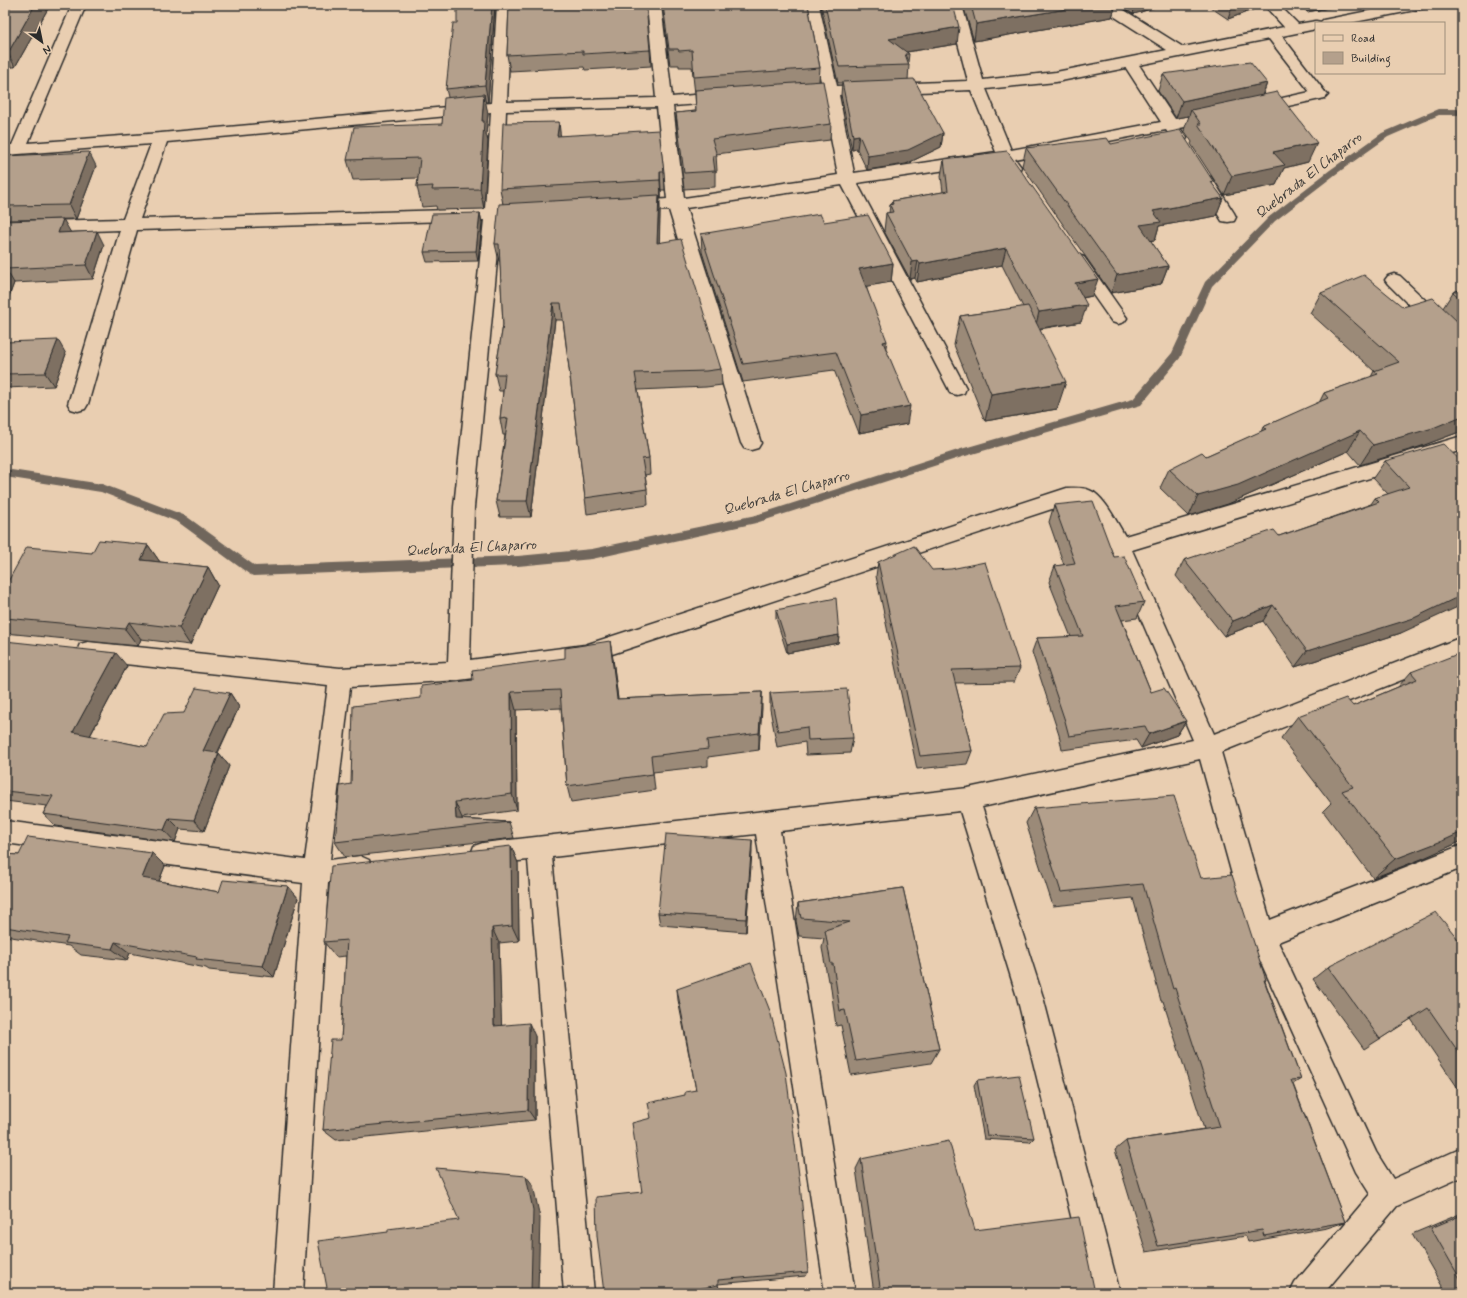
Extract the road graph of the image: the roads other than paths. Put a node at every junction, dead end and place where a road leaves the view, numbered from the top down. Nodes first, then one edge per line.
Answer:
1 (78, 5) edge
2 (504, 5) edge
3 (654, 5) edge
4 (812, 5) edge
5 (955, 5) edge
6 (1106, 5) edge
7 (1271, 5) edge
8 (1419, 5) edge
9 (1333, 22) edge
10 (1315, 25) edge
11 (1294, 30) junction
12 (1273, 34) junction
13 (1180, 52) junction
14 (1130, 62) junction
15 (977, 85) junction
16 (830, 90) junction
17 (783, 93) edge
18 (743, 96) edge
19 (664, 102) junction
20 (499, 107) junction
21 (1171, 126) junction
22 (161, 138) junction
23 (11, 150) edge
24 (1005, 156) junction
25 (847, 179) junction
26 (1023, 182) edge
27 (676, 204) junction
28 (612, 208) edge
29 (540, 212) edge
30 (492, 215) junction
31 (1228, 217) dead end
32 (130, 224) junction
33 (5, 228) edge
34 (1068, 247) edge
35 (1394, 280) dead end
36 (1118, 318) dead end
37 (1462, 346) edge
38 (957, 388) dead end
39 (78, 404) dead end
40 (750, 443) dead end
41 (1462, 443) edge
42 (1120, 546) junction
43 (1462, 646) edge
44 (67, 649) edge
45 (459, 671) junction
46 (340, 678) junction
47 (1208, 747) junction
48 (968, 800) junction
49 (766, 822) junction
50 (5, 832) edge
51 (539, 848) junction
52 (1462, 856) edge
53 (462, 857) edge
54 (378, 866) edge
55 (316, 873) junction
56 (1262, 936) junction
57 (1462, 1162) edge
58 (1387, 1196) junction
59 (288, 1293) edge
60 (579, 1293) edge
61 (840, 1293) edge
62 (1105, 1293) edge
63 (1305, 1293) edge

1 - 23 street
2 - 20 street
3 - 19 street
4 - 16 street
5 - 15 street
6 - 13 street
7 - 11 street
8 - 9 street
10 - 11 street
11 - 12 street
12 - 13 street
12 - 21 street
13 - 14 street
14 - 15 street
14 - 21 street
15 - 16 street
15 - 24 street
16 - 17 street
16 - 25 street
18 - 19 street
19 - 20 street
19 - 27 street
20 - 22 street
20 - 30 street
21 - 24 street
21 - 31 street
22 - 23 street
22 - 32 street
24 - 25 street
24 - 26 street
25 - 27 street
25 - 38 street
27 - 28 street
27 - 40 street
29 - 30 street
30 - 32 street
30 - 45 street
32 - 33 street
32 - 39 street
34 - 36 street
35 - 37 street
41 - 42 street
42 - 45 street
42 - 47 street
43 - 47 street
44 - 46 street
45 - 46 street
46 - 55 street
47 - 48 street
47 - 56 street
48 - 49 street
48 - 62 street
49 - 51 street
49 - 61 street
50 - 55 street
51 - 53 street
51 - 60 street
52 - 56 street
54 - 55 street
55 - 59 street
56 - 58 street
57 - 58 street
58 - 63 street

